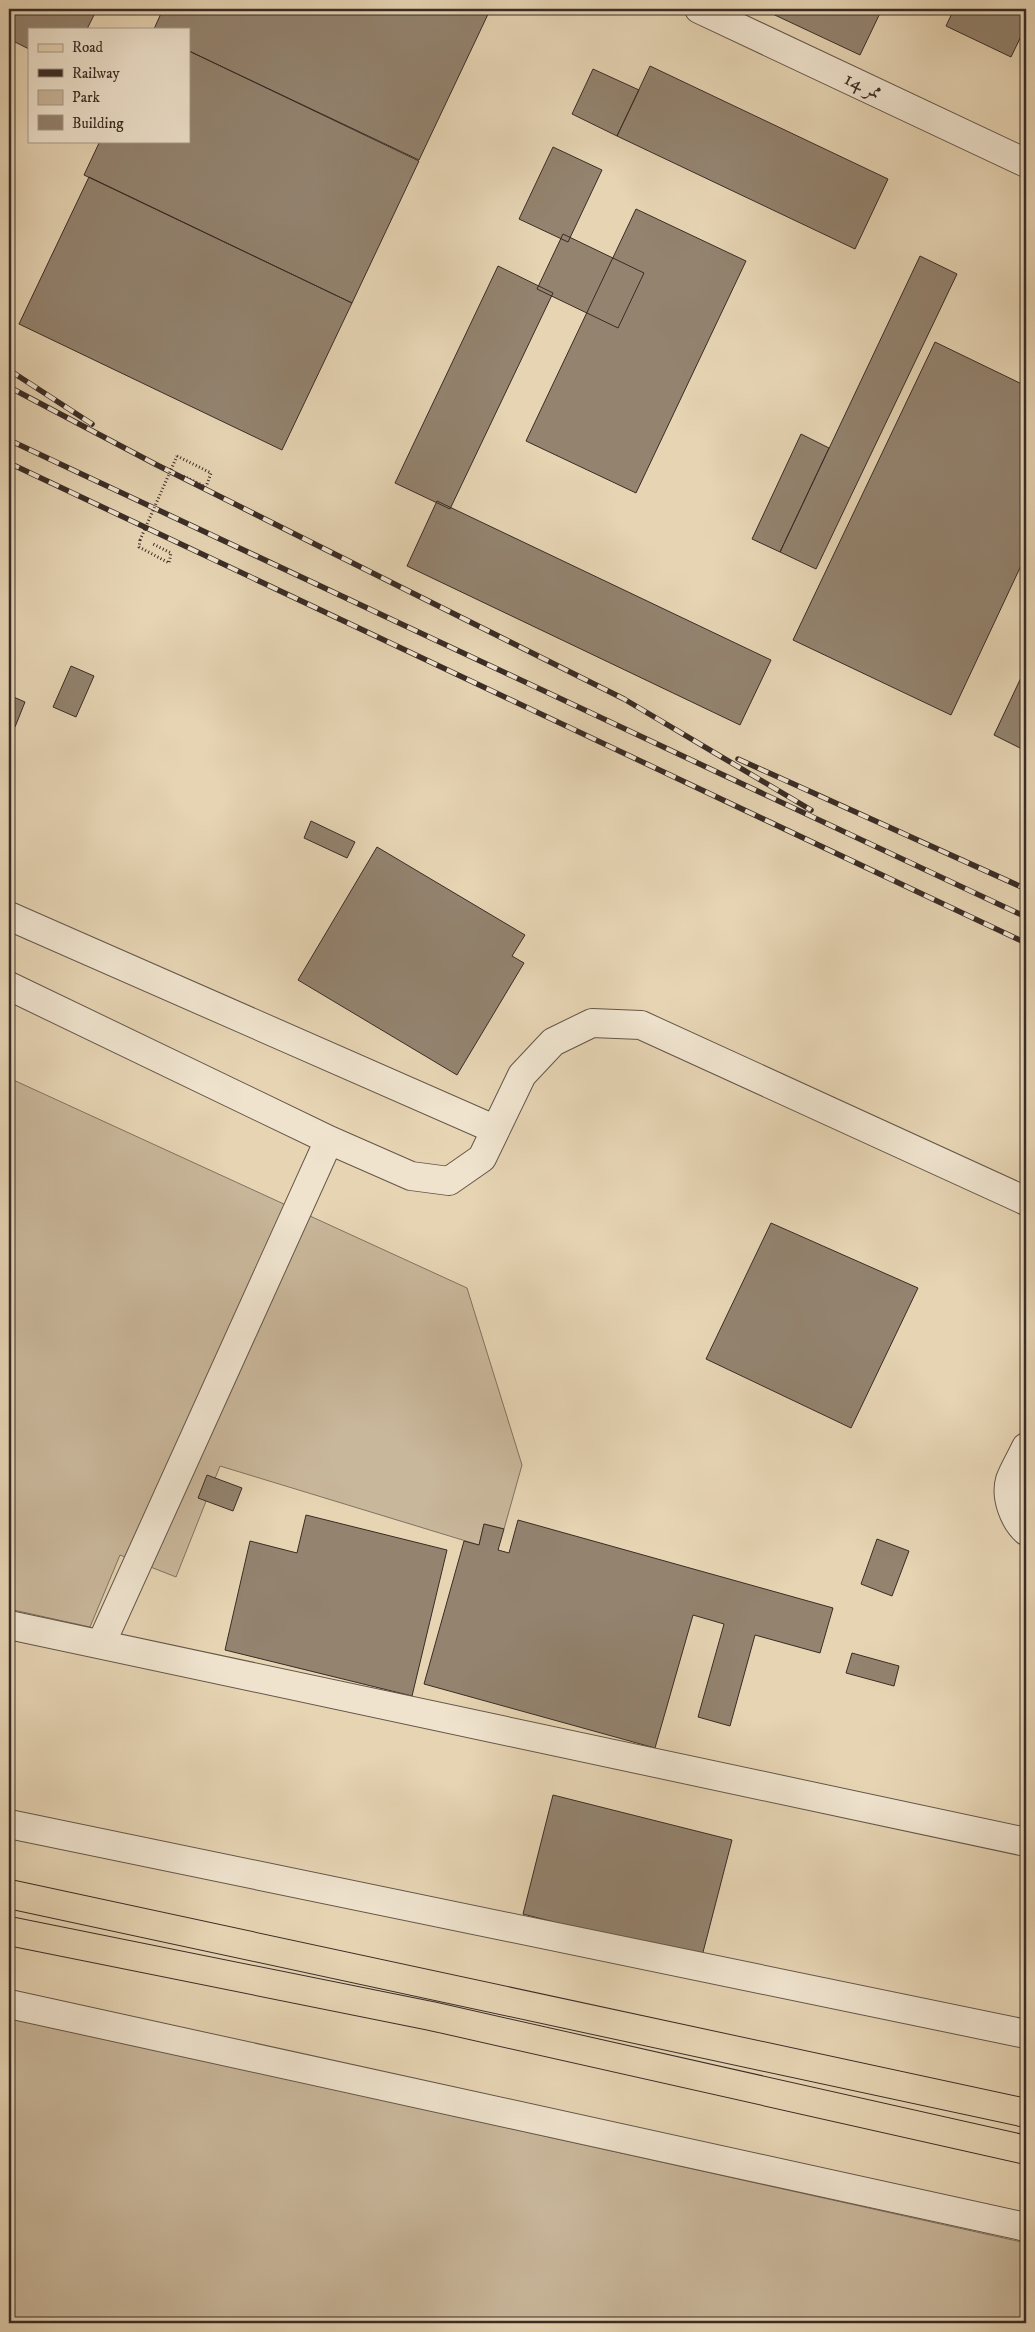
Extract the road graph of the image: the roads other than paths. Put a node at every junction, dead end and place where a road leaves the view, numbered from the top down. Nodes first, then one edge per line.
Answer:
1 (699, 9) edge
2 (1026, 163) edge
3 (9, 916) edge
4 (9, 986) edge
5 (494, 1129) junction
6 (329, 1140) junction
7 (1026, 1201) edge
8 (1026, 1447) edge
9 (1024, 1530) edge
10 (9, 1625) edge
11 (101, 1644) junction
12 (9, 1824) edge
13 (1026, 1842) edge
14 (9, 1894) edge
15 (9, 1931) edge
16 (9, 2004) edge
17 (1026, 2034) edge
18 (1026, 2113) edge
19 (1026, 2150) edge
20 (1026, 2227) edge

1 - 2 street, ممر 14
3 - 5 street
4 - 6 street
5 - 6 street
5 - 7 street
6 - 11 street
8 - 9 street
10 - 11 street
11 - 13 street
12 - 17 street
14 - 18 main road
15 - 19 main road
16 - 20 street

